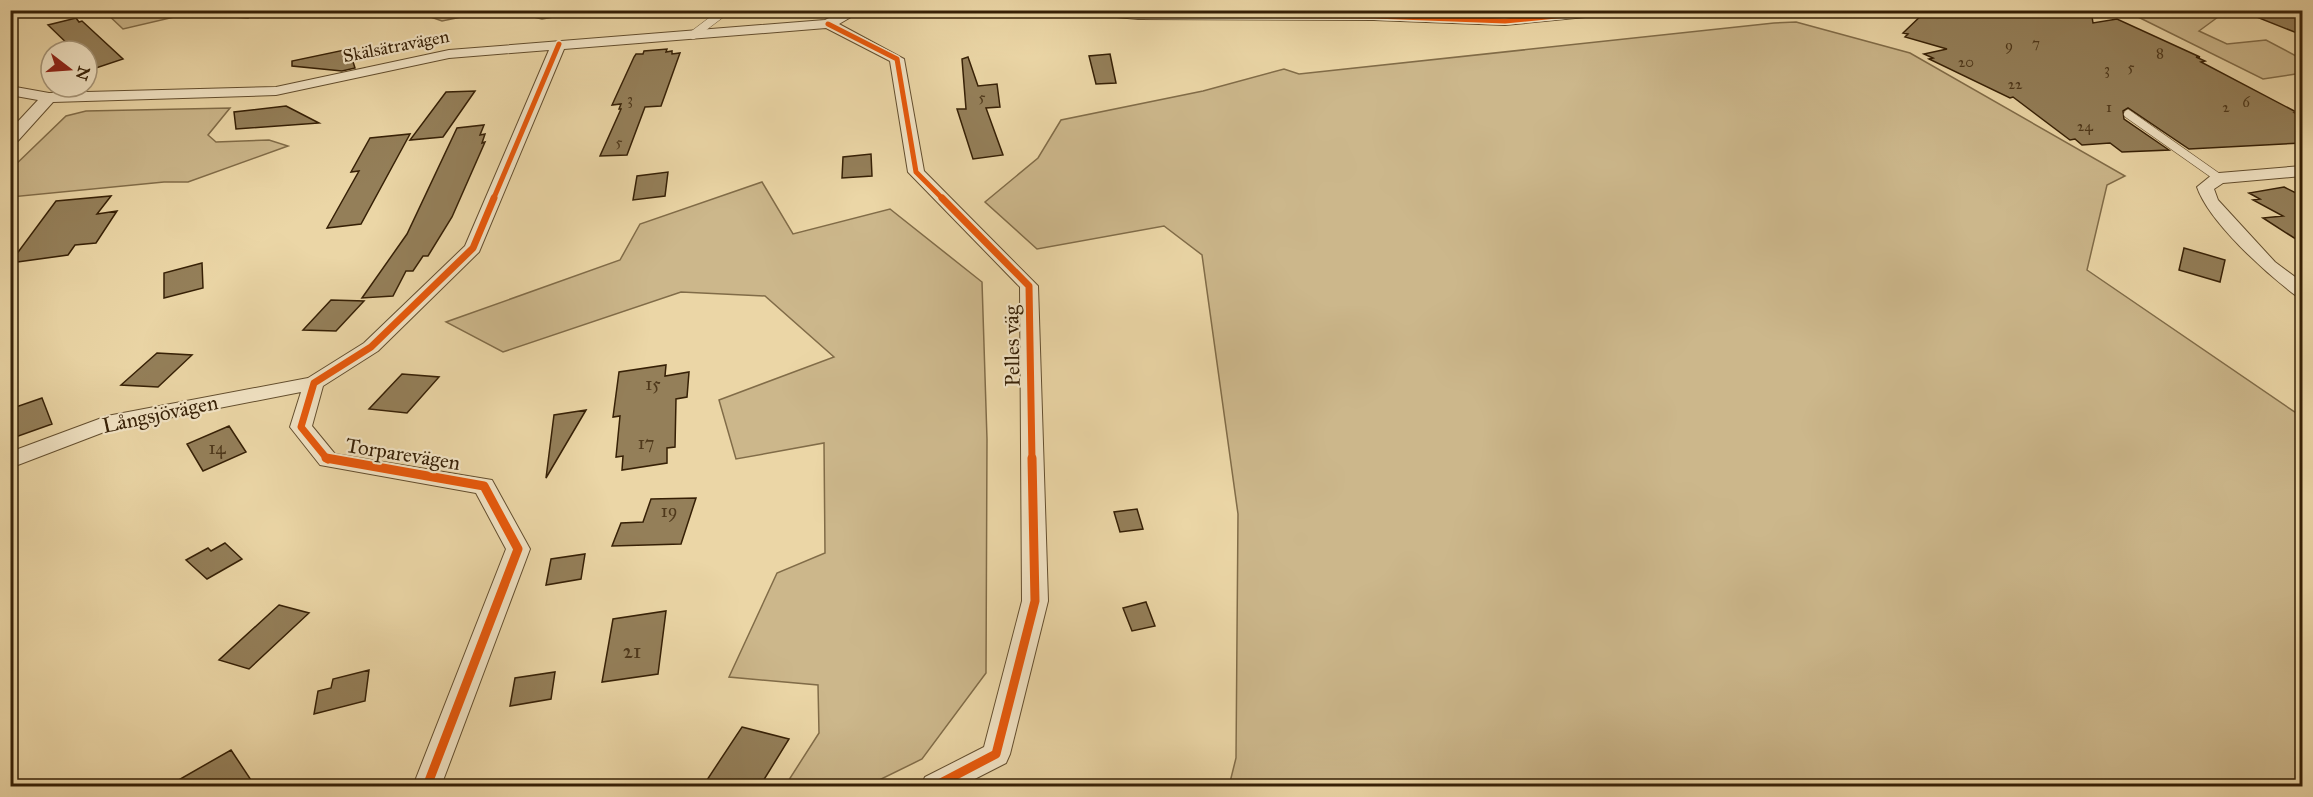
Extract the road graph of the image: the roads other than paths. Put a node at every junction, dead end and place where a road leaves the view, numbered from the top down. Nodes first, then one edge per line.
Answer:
1 (726, 10) edge
2 (857, 10) edge
3 (1084, 10) edge
4 (1616, 10) edge
5 (1568, 12) edge
6 (828, 24) junction
7 (693, 34) junction
8 (559, 44) junction
9 (10, 90) edge
10 (39, 96) edge
11 (99, 96) edge
12 (48, 99) edge
13 (2128, 114) dead end
14 (10, 140) edge
15 (2302, 171) edge
16 (2219, 178) junction
17 (2302, 291) edge
18 (314, 383) junction
19 (10, 461) edge
20 (427, 786) edge
21 (935, 786) edge

1 - 7 lane
2 - 6 street, Skälsätravägen
3 - 5 street
4 - 5 street
6 - 7 street, Skälsätravägen
6 - 21 street, Pelles väg
7 - 8 street, Skälsätravägen
8 - 11 street, Skälsätravägen
8 - 18 street
9 - 10 street
12 - 14 street
13 - 16 lane
15 - 16 street
16 - 17 street
18 - 19 street, Långsjövägen
18 - 20 street, Torparevägen

